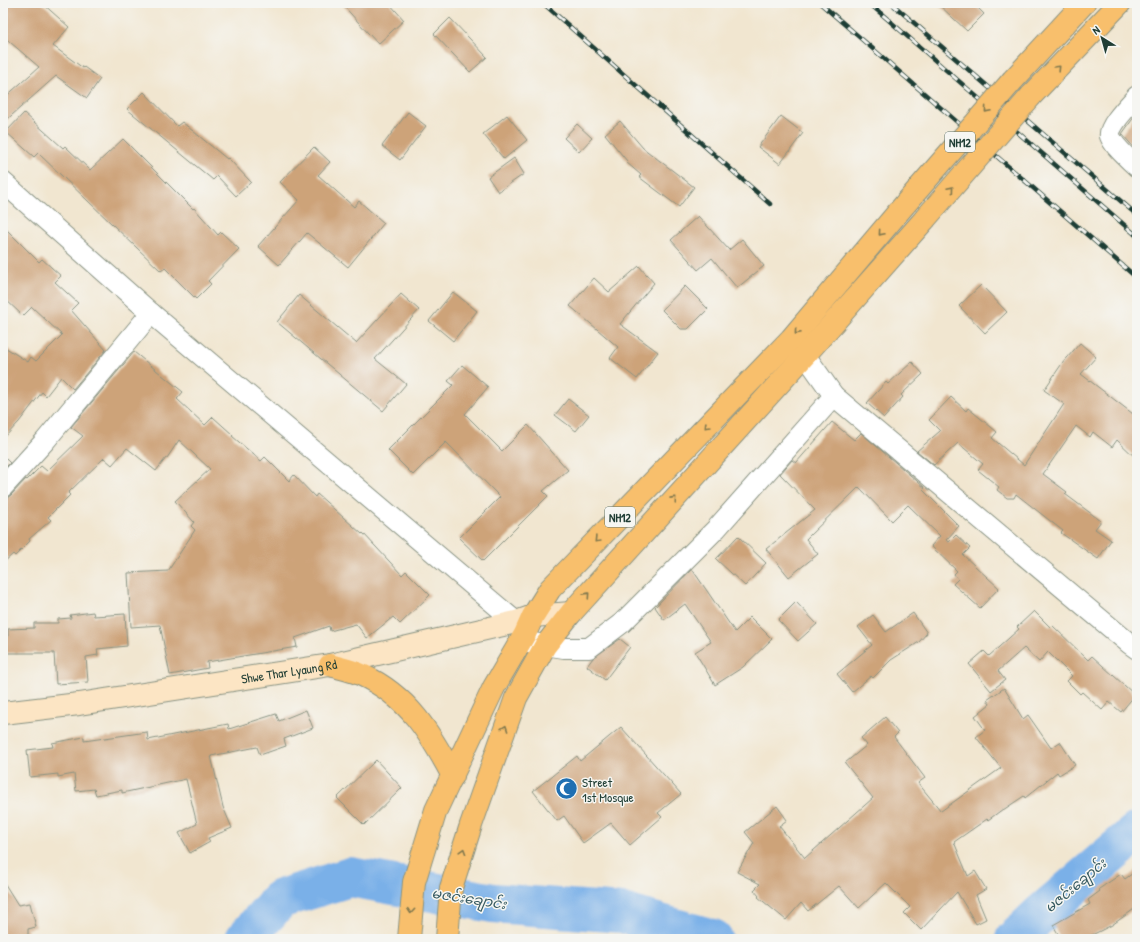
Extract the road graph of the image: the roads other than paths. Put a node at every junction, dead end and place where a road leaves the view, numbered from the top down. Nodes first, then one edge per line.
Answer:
1 (1084, 3) edge
2 (1120, 3) edge
3 (1137, 96) edge
4 (1137, 167) edge
5 (3, 182) edge
6 (151, 313) junction
7 (805, 355) junction
8 (834, 396) junction
9 (3, 487) edge
10 (571, 613) junction
11 (523, 626) junction
12 (545, 646) junction
13 (1137, 649) edge
14 (330, 665) junction
15 (3, 713) edge
16 (453, 776) junction
17 (409, 939) edge
18 (447, 939) edge

1 -> 11 highway, NH12, bridge
7 -> 2 highway, NH12, bridge
3 - 4 street
5 - 6 street
6 - 9 street
6 - 11 street
7 - 8 street
10 -> 7 highway, NH12
8 - 12 street
8 - 13 street
10 - 11 street, Shwe Thar Lyaung Rd
10 - 12 highway, NH12
11 - 12 street
11 - 14 street, Shwe Thar Lyaung Rd
11 - 16 highway, NH12
18 -> 12 highway, NH12
14 - 15 street, Shwe Thar Lyaung Rd
14 - 16 highway
16 -> 17 highway, NH12

